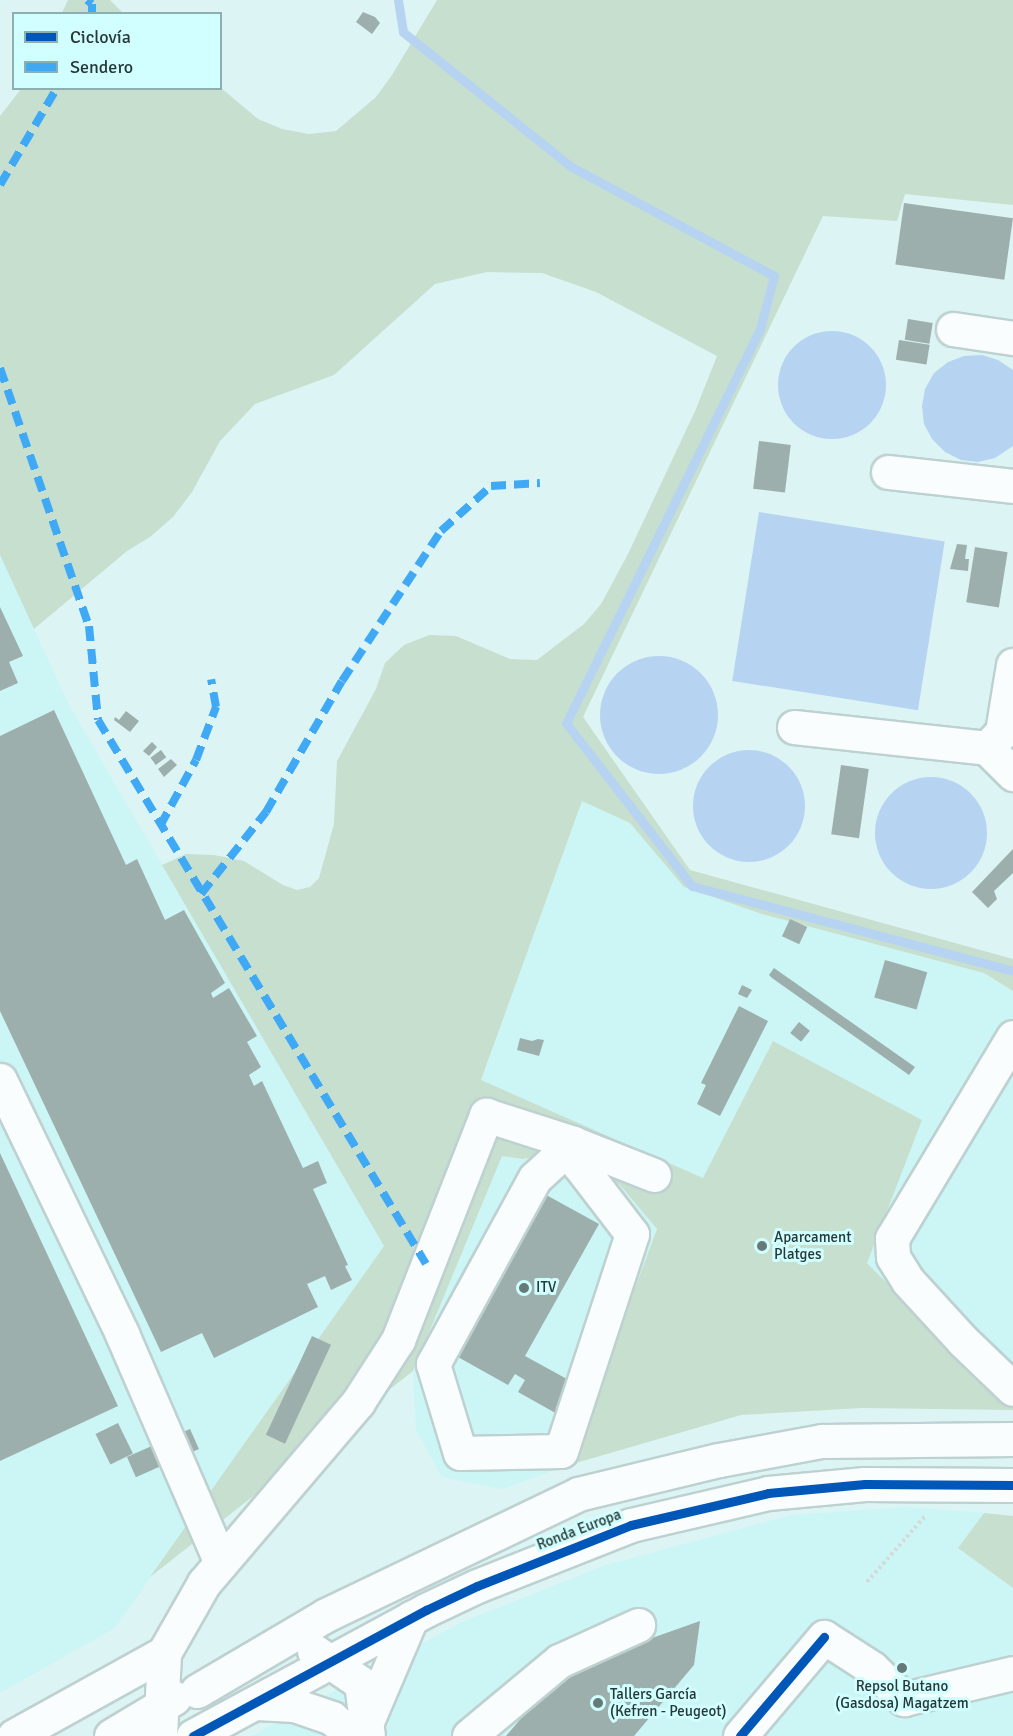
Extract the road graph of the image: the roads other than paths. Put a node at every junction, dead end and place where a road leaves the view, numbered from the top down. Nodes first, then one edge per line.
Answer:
1 (953, 329) dead end
2 (1013, 338) edge
3 (888, 472) dead end
4 (1013, 486) edge
5 (1013, 665) edge
6 (794, 726) dead end
7 (987, 748) junction
8 (1013, 774) edge
9 (1013, 1037) edge
10 (0, 1080) edge
11 (573, 1143) junction
12 (654, 1175) dead end
13 (1013, 1389) edge
14 (1013, 1405) edge
15 (1004, 1439) edge
16 (1013, 1485) edge
17 (220, 1563) junction
18 (364, 1596) junction
19 (411, 1618) junction
20 (638, 1624) dead end
21 (164, 1653) junction
22 (347, 1669) junction
23 (1013, 1673) edge
24 (197, 1691) junction
25 (256, 1703) junction
26 (160, 1720) edge
27 (362, 1732) edge
28 (14, 1736) edge
29 (111, 1736) edge
30 (193, 1736) edge
31 (468, 1736) edge
32 (740, 1736) edge

1 - 2 street
3 - 4 street
5 - 7 street
6 - 7 street
7 - 8 street
9 - 13 street
10 - 17 street
11 - 11 street
11 - 12 street
11 - 17 street
14 - 15 street
15 - 18 street, Ronda Europa
16 - 19 street, Ronda Europa
17 - 21 street
18 - 22 street
18 - 24 street, Ronda Europa
19 - 22 street, Ronda Europa
19 - 27 street
20 - 31 street
21 - 24 street
21 - 26 street
21 - 28 street
22 - 24 street, Ronda Europa
22 - 25 street, Ronda Europa
22 - 27 street
23 - 32 street
24 - 26 street, Ronda Europa
25 - 27 street
25 - 30 street, Ronda Europa
26 - 29 street, Ronda Europa

